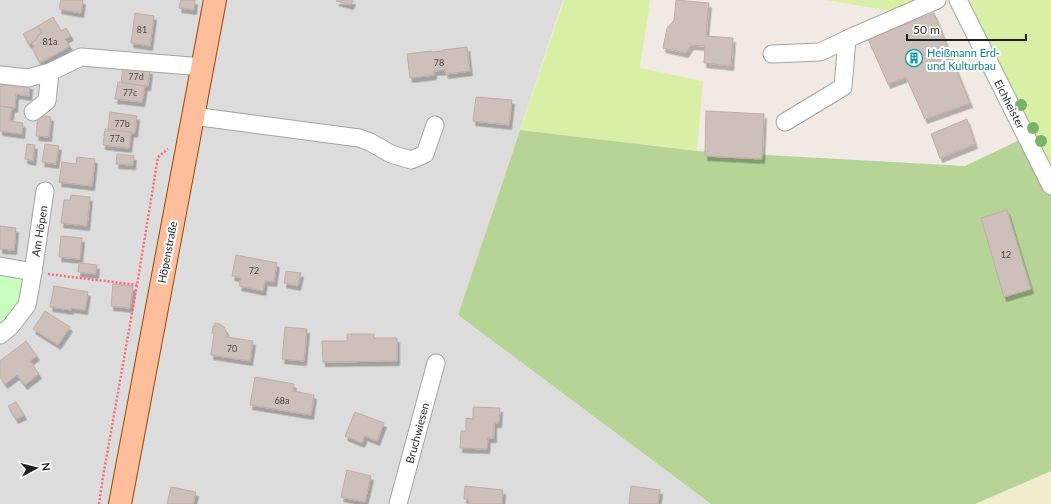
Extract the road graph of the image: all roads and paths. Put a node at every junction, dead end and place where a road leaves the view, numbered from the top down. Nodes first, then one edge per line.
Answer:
1 (216, 0) edge
2 (937, 0) edge
3 (958, 0) edge
4 (847, 39) junction
5 (772, 54) dead end
6 (203, 67) junction
7 (50, 72) junction
8 (0, 75) edge
9 (33, 112) dead end
10 (193, 116) junction
11 (785, 122) dead end
12 (435, 125) dead end
13 (169, 148) dead end
14 (1051, 186) edge
15 (46, 191) dead end
16 (0, 266) edge
17 (33, 272) junction
18 (137, 285) junction
19 (0, 335) edge
20 (436, 363) dead end
21 (99, 504) edge
22 (120, 504) edge
23 (398, 504) edge

1 - 6 main road, Höpenstraße
2 - 4 street
3 - 14 street, Eichheister
4 - 5 street
4 - 11 street
6 - 7 street
6 - 10 main road, Höpenstraße
7 - 8 street
7 - 9 street
10 - 12 street
10 - 22 main road, Höpenstraße
13 - 18 path
15 - 17 street, Am Höpen
16 - 17 street, Am Höpen
17 - 18 path
17 - 19 street, Am Höpen
18 - 21 path
20 - 23 street, Bruchwiesen

